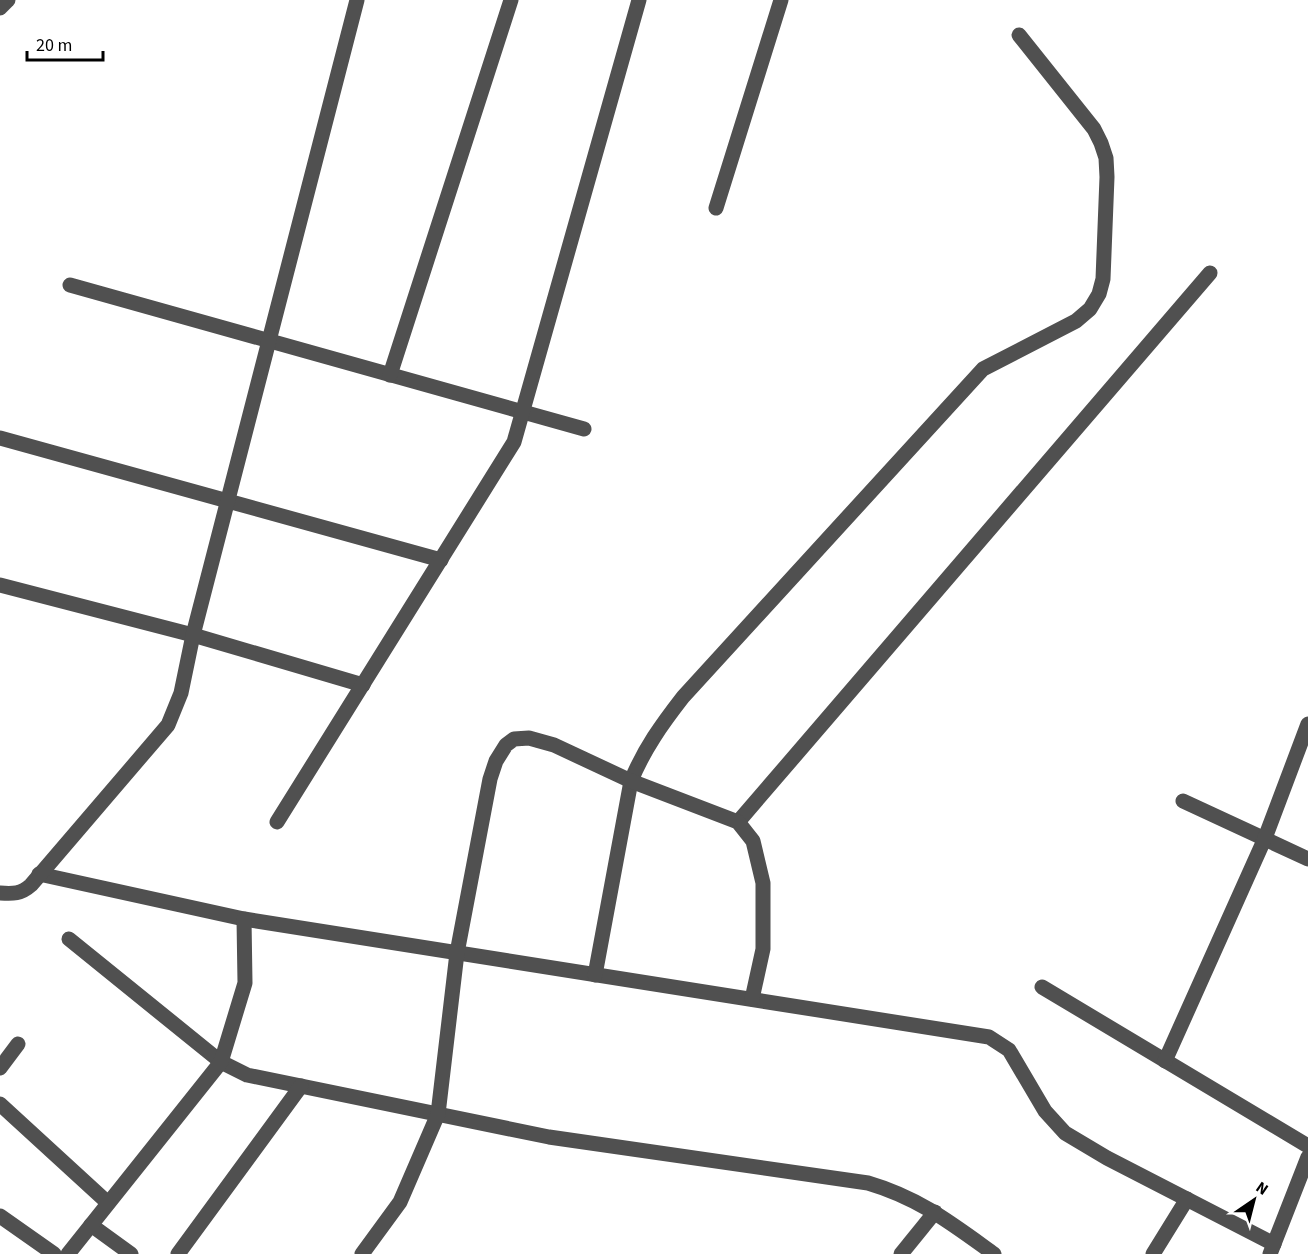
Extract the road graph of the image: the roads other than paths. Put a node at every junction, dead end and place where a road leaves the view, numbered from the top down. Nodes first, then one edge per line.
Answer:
1 (8, 0) edge
2 (357, 0) edge
3 (511, 0) edge
4 (639, 0) edge
5 (781, 0) edge
6 (0, 8) edge
7 (1019, 35) dead end
8 (716, 208) dead end
9 (1210, 273) dead end
10 (70, 285) dead end
11 (269, 341) junction
12 (390, 375) junction
13 (524, 412) junction
14 (584, 429) dead end
15 (0, 438) edge
16 (228, 499) junction
17 (441, 560) junction
18 (0, 585) edge
19 (193, 635) junction
20 (363, 685) junction
21 (1308, 724) edge
22 (631, 781) junction
23 (1183, 801) dead end
24 (277, 822) dead end
25 (738, 822) junction
26 (1265, 838) junction
27 (1308, 859) edge
28 (39, 874) junction
29 (0, 893) edge
30 (244, 920) junction
31 (69, 939) dead end
32 (457, 953) junction
33 (595, 975) junction
34 (1042, 987) dead end
35 (752, 999) junction
36 (18, 1044) dead end
37 (1165, 1061) junction
38 (221, 1062) junction
39 (0, 1068) edge
40 (301, 1086) junction
41 (0, 1104) edge
42 (438, 1114) junction
43 (1308, 1146) edge
44 (1308, 1157) edge
45 (1187, 1199) junction
46 (108, 1203) junction
47 (935, 1212) junction
48 (0, 1216) edge
49 (91, 1225) junction
50 (1272, 1249) edge
51 (54, 1254) edge
52 (68, 1254) edge
53 (131, 1254) edge
54 (178, 1254) edge
55 (362, 1254) edge
56 (901, 1254) edge
57 (994, 1254) edge
58 (1153, 1254) edge

1 - 6 street
2 - 11 street
3 - 12 street
4 - 13 street
5 - 8 street
7 - 22 street
9 - 25 street
10 - 11 street
11 - 12 street
11 - 16 street
12 - 13 street
13 - 14 street
13 - 17 street
15 - 16 street
16 - 17 street
16 - 19 street
17 - 20 street
18 - 19 street
19 - 20 street
19 - 28 street
20 - 24 street
21 - 26 street
22 - 25 street
22 - 32 street
22 - 33 street
23 - 26 street
25 - 35 street
26 - 27 street
26 - 37 street
28 - 29 street
28 - 30 street
30 - 32 street
30 - 38 street
31 - 38 street
32 - 33 street
32 - 42 street
33 - 35 street
34 - 37 street
35 - 45 street
36 - 39 street
37 - 43 street
38 - 40 street
38 - 46 street
40 - 42 street
40 - 54 street
41 - 46 street
42 - 47 street
42 - 55 street
44 - 50 street
45 - 50 street
45 - 58 street
46 - 49 street
47 - 56 street
47 - 57 street
48 - 51 street
49 - 52 street
49 - 53 street

